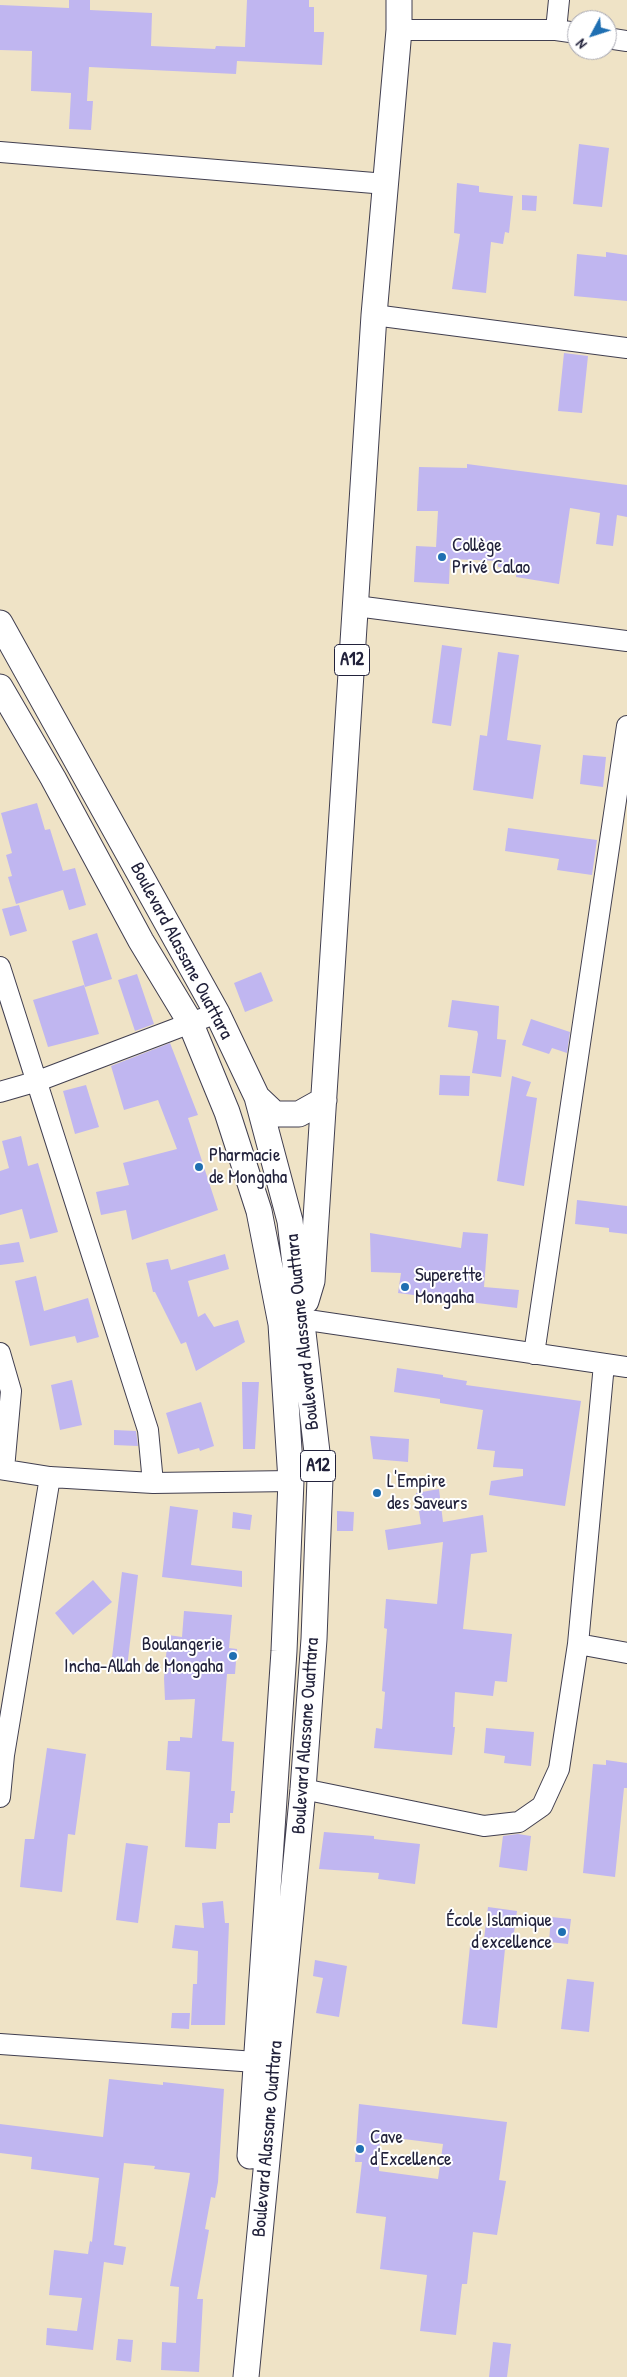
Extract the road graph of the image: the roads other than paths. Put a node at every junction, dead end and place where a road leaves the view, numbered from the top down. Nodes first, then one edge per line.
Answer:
1 (399, 0) edge
2 (559, 0) edge
3 (399, 30) junction
4 (556, 30) junction
5 (567, 32) edge
6 (0, 152) edge
7 (386, 184) junction
8 (374, 314) junction
9 (627, 348) edge
10 (356, 606) junction
11 (0, 623) edge
12 (627, 640) edge
13 (0, 687) edge
14 (627, 726) edge
15 (0, 968) edge
16 (217, 1013) junction
17 (190, 1022) junction
18 (38, 1081) junction
19 (0, 1092) edge
20 (257, 1097) junction
21 (324, 1100) junction
22 (291, 1322) junction
23 (0, 1352) edge
24 (534, 1354) junction
25 (604, 1364) junction
26 (627, 1367) edge
27 (2, 1469) edge
28 (50, 1477) junction
29 (291, 1481) junction
30 (153, 1482) junction
31 (578, 1644) junction
32 (627, 1653) edge
33 (2, 1755) edge
34 (303, 1789) junction
35 (0, 1797) edge
36 (0, 2044) edge
37 (266, 2062) junction
38 (235, 2377) edge
39 (246, 2377) edge

1 - 3 main road, A12
2 - 4 street
3 - 4 street
3 - 7 main road, A12
4 - 5 street
6 - 7 street
7 - 8 main road, A12
8 - 9 street
8 - 10 main road, A12
10 - 12 street
10 - 21 main road, A12
11 - 16 main road, Boulevard Alassane Ouattara / A12
13 - 17 main road, Boulevard Alassane Ouattara / A12
14 - 24 street
15 - 18 street
16 - 17 street
16 - 20 main road, Boulevard Alassane Ouattara / A12
17 - 18 street
17 - 22 main road, Boulevard Alassane Ouattara / A12
18 - 19 street
18 - 30 street
20 - 21 main road
20 - 22 main road, Boulevard Alassane Ouattara / A12
21 - 22 main road, A12
22 - 24 street
22 - 29 main road, Boulevard Alassane Ouattara / A12
22 - 34 main road, Boulevard Alassane Ouattara / A12
23 - 27 street
24 - 25 street
25 - 26 street
25 - 31 street
27 - 28 street
28 - 30 street
28 - 33 street
29 - 30 street
29 - 37 main road, Boulevard Alassane Ouattara / A12
31 - 32 street
31 - 34 street
33 - 35 street
34 - 37 main road, Boulevard Alassane Ouattara / A12
36 - 37 street
37 - 38 main road, Boulevard Alassane Ouattara / A12
37 - 39 main road, Boulevard Alassane Ouattara / A12

